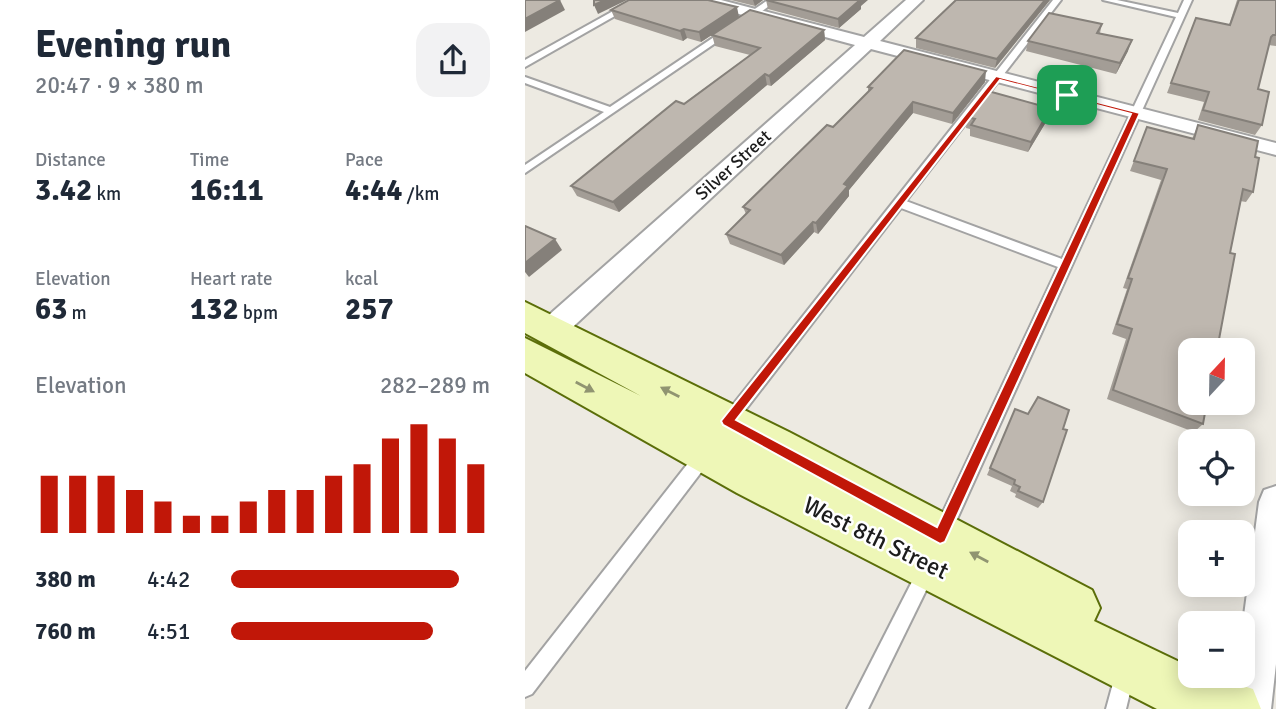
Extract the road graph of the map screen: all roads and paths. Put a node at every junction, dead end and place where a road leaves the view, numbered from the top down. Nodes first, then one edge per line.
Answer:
1 (639, 0) edge
2 (704, 0) edge
3 (773, 0) edge
4 (915, 0) edge
5 (1057, 0) edge
6 (1107, 0) edge
7 (1188, 0) edge
8 (754, 13) junction
9 (1180, 16) junction
10 (867, 43) junction
11 (525, 64) edge
12 (998, 77) junction
13 (525, 80) edge
14 (611, 111) junction
15 (1136, 113) junction
16 (1276, 149) edge
17 (525, 170) edge
18 (899, 203) junction
19 (1066, 265) junction
20 (534, 333) edge
21 (717, 437) junction
22 (1276, 502) edge
23 (935, 550) junction
24 (1127, 664) junction
25 (1178, 665) edge
26 (525, 687) edge
27 (1215, 688) edge
28 (857, 709) edge
29 (1116, 709) edge
30 (1233, 709) edge
31 (1244, 709) edge
32 (1251, 709) edge

1 - 11 lane
2 - 8 street
3 - 8 lane
4 - 10 street, Silver Street
5 - 12 lane
6 - 9 lane
7 - 9 lane
8 - 10 street
8 - 14 lane
9 - 15 lane
10 - 12 street
10 - 20 street, Silver Street
12 - 15 street
12 - 18 lane
13 - 14 lane
14 - 17 lane
15 - 16 street
15 - 19 lane
18 - 19 lane
18 - 21 lane
19 - 23 lane
20 - 21 street, West 8th Street
21 - 23 street, West 8th Street
21 - 26 lane
22 - 32 street
23 - 24 street, West 8th Street
25 -> 23 street, West 8th Street
23 - 28 lane
24 - 29 lane
24 - 30 street, West 8th Street
27 - 31 street

